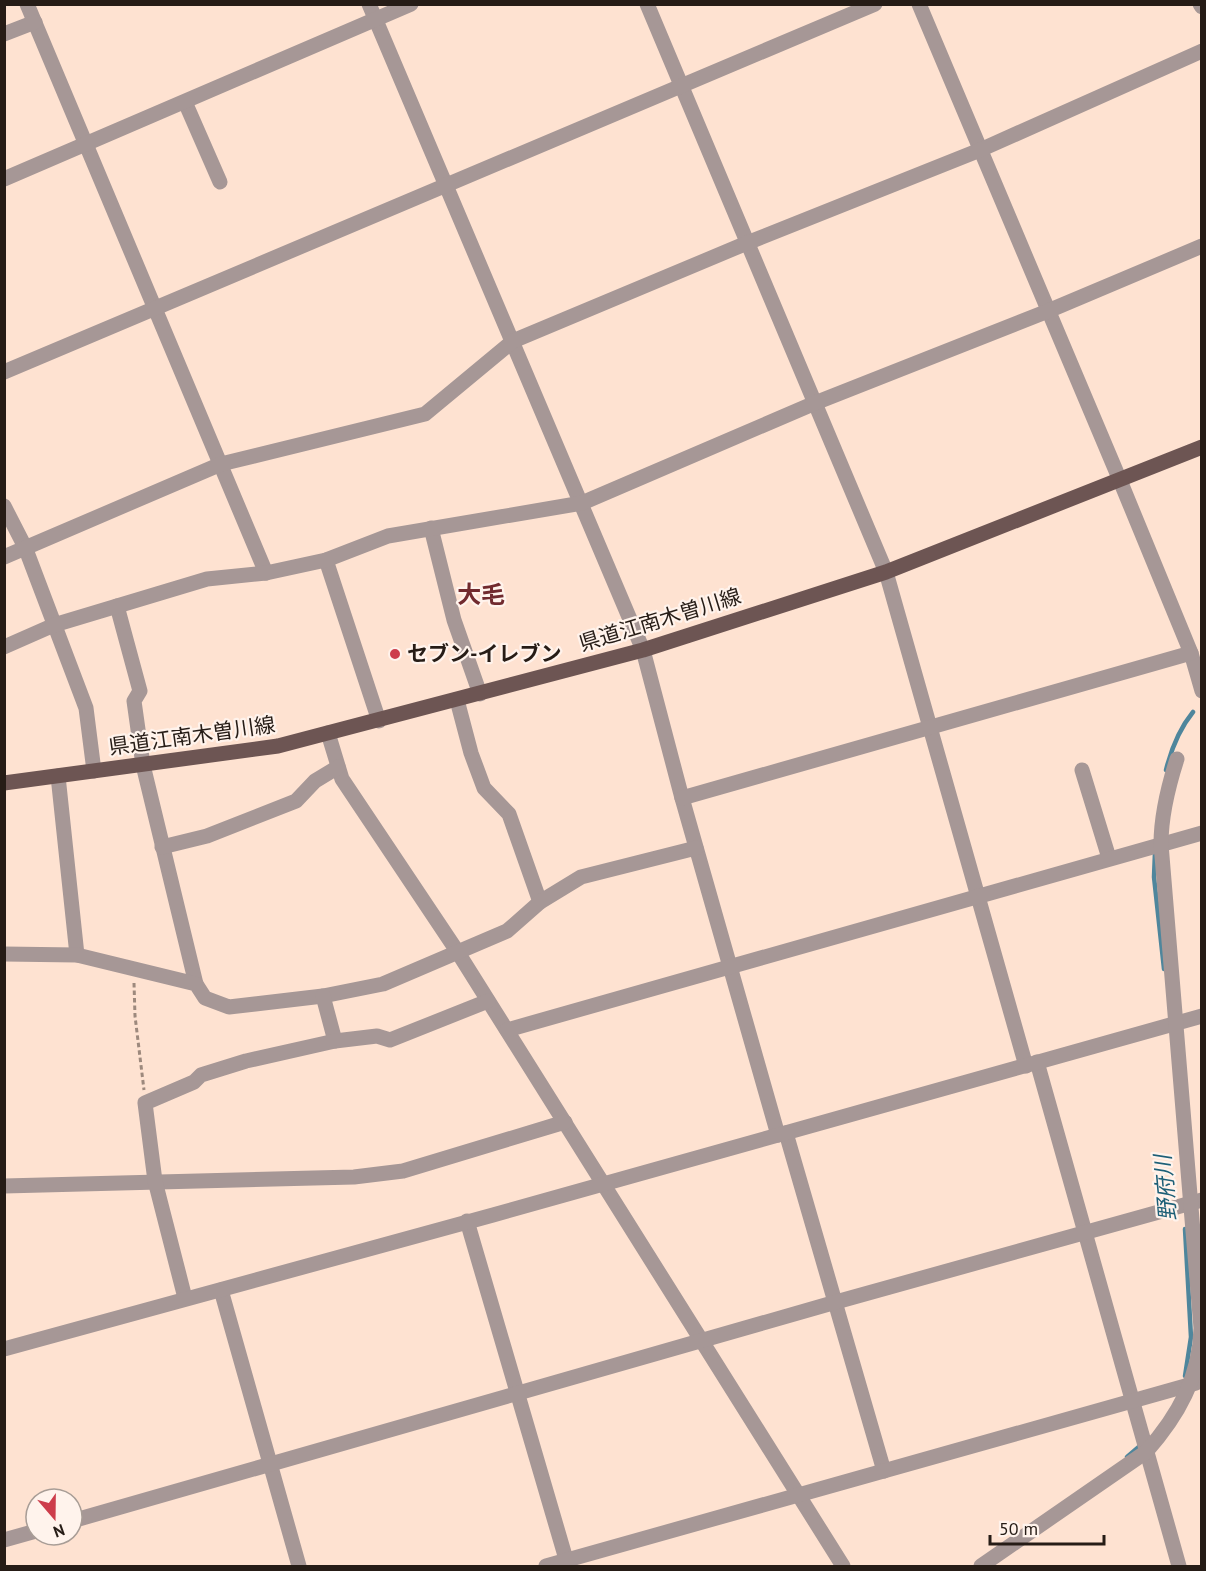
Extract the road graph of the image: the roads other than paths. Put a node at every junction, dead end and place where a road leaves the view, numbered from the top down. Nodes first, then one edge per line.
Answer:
1 (27, 4) edge
2 (369, 4) edge
3 (411, 4) edge
4 (647, 4) edge
5 (875, 4) edge
6 (919, 4) edge
7 (376, 20) junction
8 (34, 22) junction
9 (4, 34) edge
10 (1202, 51) edge
11 (681, 86) junction
12 (185, 102) junction
13 (86, 143) junction
14 (980, 150) junction
15 (4, 179) edge
16 (220, 182) dead end
17 (446, 185) junction
18 (747, 243) junction
19 (1202, 246) edge
20 (154, 309) junction
21 (1048, 311) junction
22 (513, 340) junction
23 (4, 372) edge
24 (815, 403) junction
25 (1202, 447) edge
26 (221, 464) junction
27 (1119, 478) junction
28 (582, 503) junction
29 (4, 506) edge
30 (431, 528) junction
31 (25, 547) junction
32 (4, 556) edge
33 (326, 560) junction
34 (886, 572) junction
35 (266, 573) junction
36 (117, 606) junction
37 (54, 625) junction
38 (4, 648) edge
39 (643, 650) junction
40 (1191, 653) junction
41 (1202, 691) edge
42 (480, 694) junction
43 (457, 700) junction
44 (379, 721) junction
45 (928, 727) junction
46 (328, 733) junction
47 (1177, 759) dead end
48 (143, 765) junction
49 (338, 767) junction
50 (1082, 770) dead end
51 (94, 771) junction
52 (58, 776) junction
53 (4, 783) edge
54 (682, 798) junction
55 (1202, 832) edge
56 (1155, 846) junction
57 (162, 847) junction
58 (696, 848) junction
59 (1108, 858) junction
60 (978, 895) junction
61 (540, 902) junction
62 (457, 951) junction
63 (4, 954) edge
64 (77, 955) junction
65 (730, 966) junction
66 (196, 984) junction
67 (323, 996) junction
68 (488, 1001) junction
69 (1202, 1016) edge
70 (1171, 1025) junction
71 (507, 1030) junction
72 (335, 1041) junction
73 (1032, 1064) junction
74 (565, 1122) junction
75 (782, 1134) junction
76 (155, 1181) junction
77 (603, 1184) junction
78 (4, 1186) edge
79 (1190, 1203) edge
80 (467, 1221) junction
81 (1084, 1232) junction
82 (221, 1290) junction
83 (185, 1298) junction
84 (836, 1302) junction
85 (701, 1340) junction
86 (4, 1349) edge
87 (1189, 1385) edge
88 (518, 1392) junction
89 (1132, 1400) junction
90 (1144, 1446) junction
91 (270, 1464) junction
92 (884, 1471) junction
93 (799, 1496) junction
94 (84, 1518) edge
95 (24, 1534) edge
96 (4, 1540) edge
97 (567, 1564) edge
98 (299, 1566) edge
99 (546, 1566) edge
100 (843, 1566) edge
101 (981, 1566) edge
102 (1179, 1566) edge

1 - 8 street
2 - 7 street
3 - 7 street
4 - 11 street
5 - 11 street
6 - 14 street
7 - 12 street
7 - 17 street
8 - 9 street
8 - 13 street
10 - 14 street
11 - 17 street
11 - 18 street
12 - 13 street
12 - 16 street
13 - 15 street
13 - 20 street
14 - 18 street
14 - 21 street
17 - 20 street
17 - 22 street
18 - 22 street
18 - 24 street
19 - 21 street
20 - 23 street
20 - 26 street
21 - 24 street
21 - 27 street
22 - 26 street
22 - 28 street
24 - 28 street
24 - 34 street
25 - 27 main road, 県道江南木曽川線
26 - 31 street
26 - 35 street
27 - 34 main road, 県道江南木曽川線
27 - 40 street
28 - 30 street
28 - 39 street
29 - 31 street
30 - 33 street
30 - 42 street
31 - 32 street
31 - 37 street
33 - 35 street
33 - 44 street
34 - 39 main road, 県道江南木曽川線
34 - 45 street
35 - 36 street
36 - 37 street
36 - 48 street
37 - 38 street
37 - 51 street
39 - 42 main road, 県道江南木曽川線
39 - 54 street
40 - 41 street
40 - 45 street
42 - 43 main road, 県道江南木曽川線
43 - 44 main road, 県道江南木曽川線
43 - 61 street
44 - 46 main road, 県道江南木曽川線
45 - 54 street
45 - 60 street
46 - 48 main road, 県道江南木曽川線
46 - 49 street
47 - 56 street
48 - 51 main road, 県道江南木曽川線
48 - 57 street
49 - 57 street
49 - 62 street
50 - 59 street
51 - 52 main road, 県道江南木曽川線
52 - 53 main road, 県道江南木曽川線
52 - 64 street
54 - 58 street
55 - 56 street
56 - 59 street
56 - 70 street
57 - 66 street
58 - 61 street
58 - 65 street
59 - 60 street
60 - 65 street
60 - 73 street
61 - 62 street
62 - 67 street
62 - 68 street
63 - 64 street
64 - 66 street
65 - 71 street
65 - 75 street
66 - 67 street
67 - 72 street
68 - 71 street
68 - 72 street
69 - 70 street
70 - 73 street
70 - 79 street
71 - 74 street
72 - 76 street
73 - 75 street
73 - 81 street
74 - 76 street
74 - 77 street
75 - 77 street
75 - 84 street
76 - 78 street
76 - 83 street
77 - 80 street
77 - 85 street
79 - 81 street
79 - 87 street
80 - 82 street
80 - 88 street
81 - 84 street
81 - 89 street
82 - 83 street
82 - 91 street
83 - 86 street
84 - 85 street
84 - 92 street
85 - 88 street
85 - 93 street
87 - 89 street
87 - 90 street
88 - 91 street
88 - 97 street
89 - 90 street
89 - 92 street
90 - 101 street
90 - 102 street
91 - 94 street
91 - 98 street
92 - 93 street
93 - 97 street
93 - 100 street
95 - 96 street
97 - 99 street

